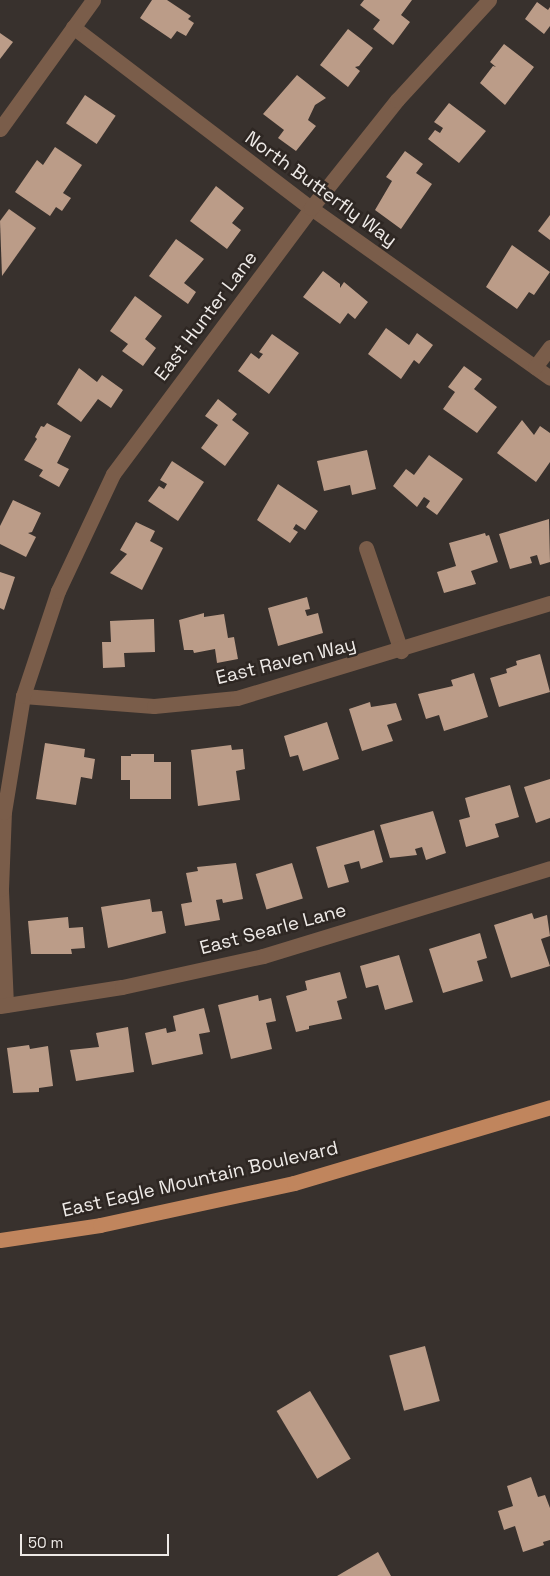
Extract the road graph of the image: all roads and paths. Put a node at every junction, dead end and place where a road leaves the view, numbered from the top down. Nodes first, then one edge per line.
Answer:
1 (93, 0) edge
2 (488, 0) edge
3 (73, 27) junction
4 (0, 130) edge
5 (311, 208) junction
6 (550, 347) edge
7 (535, 367) junction
8 (550, 378) edge
9 (366, 548) dead end
10 (550, 603) edge
11 (401, 651) junction
12 (23, 696) junction
13 (550, 868) edge
14 (3, 1006) edge
15 (550, 1107) edge
16 (0, 1240) edge

1 - 3 street
2 - 5 street, East Hunter Lane
3 - 4 street
3 - 5 street, North Butterfly Way
5 - 7 street, North Butterfly Way
5 - 12 street, East Hunter Lane
6 - 7 street
7 - 8 street, North Butterfly Way
9 - 11 street
10 - 11 street, East Raven Way
11 - 12 street, East Raven Way
12 - 14 street, East Hunter Lane
13 - 14 street, East Searle Lane
15 - 16 main road, East Eagle Mountain Boulevard

